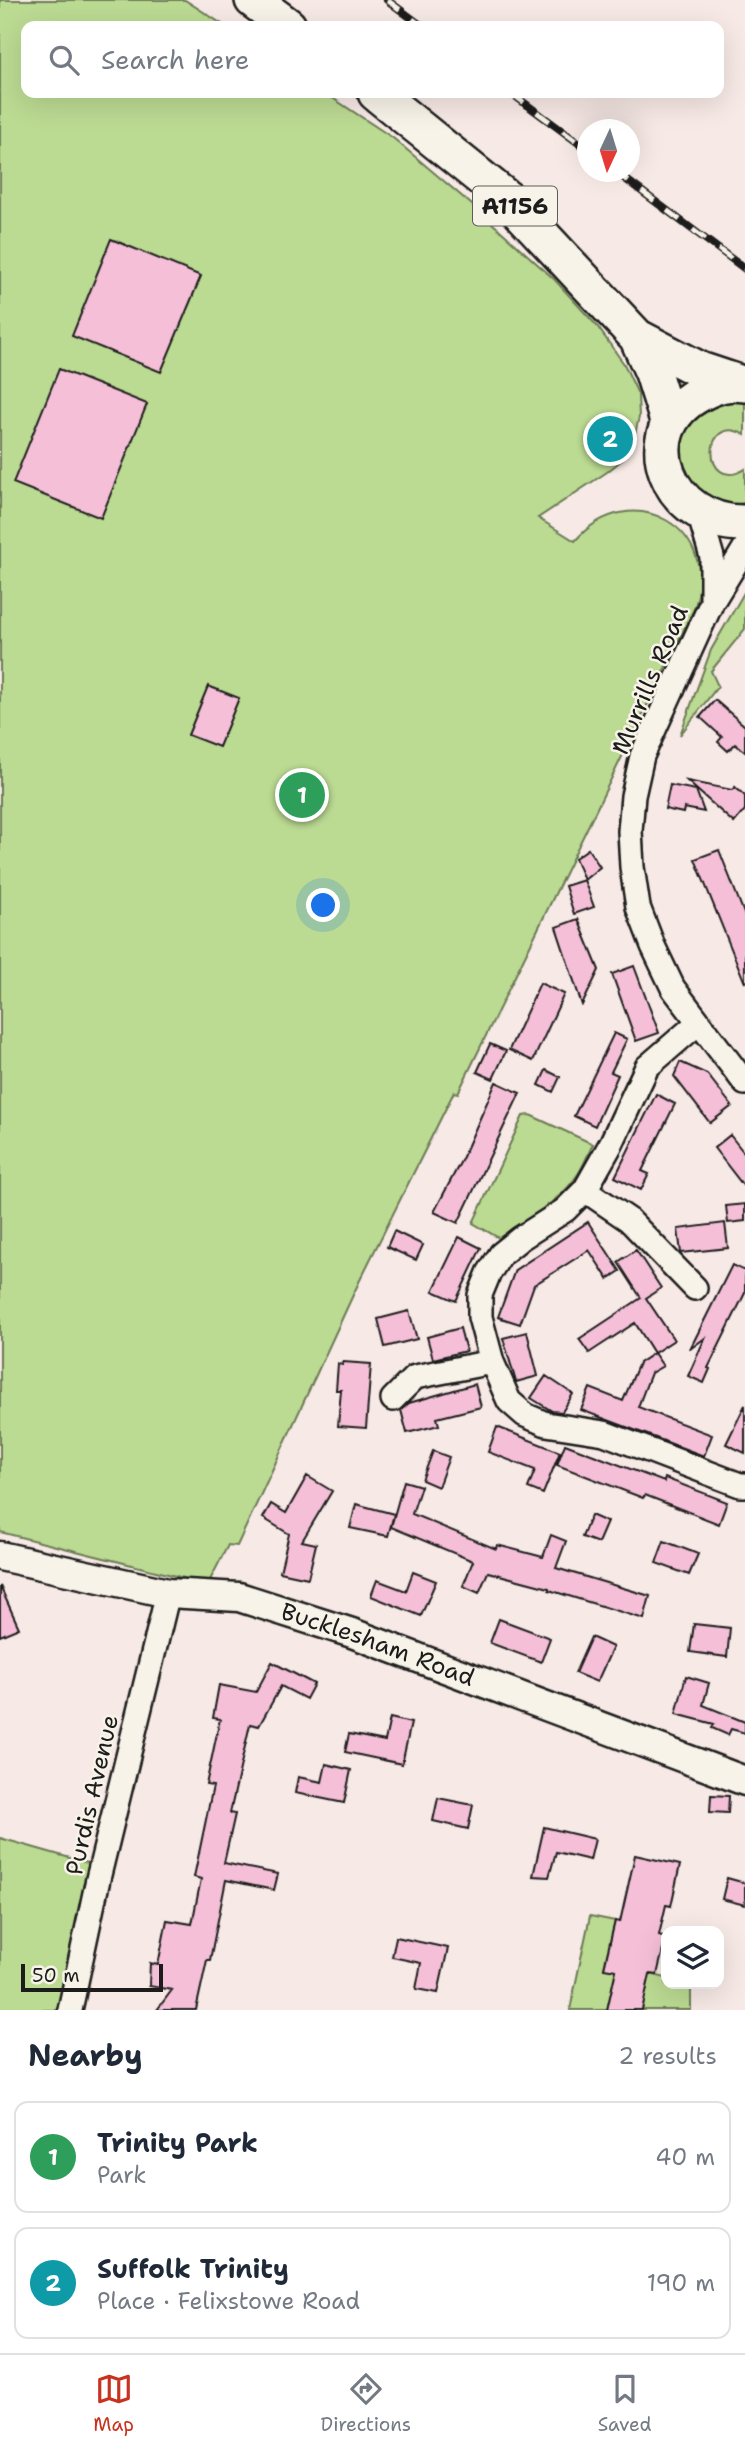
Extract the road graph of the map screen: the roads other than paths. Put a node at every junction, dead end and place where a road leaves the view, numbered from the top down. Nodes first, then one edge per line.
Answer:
1 (253, 0) edge
2 (281, 21) edge
3 (382, 98) edge
4 (637, 337) junction
5 (741, 383) edge
6 (668, 424) junction
7 (699, 513) junction
8 (745, 523) edge
9 (745, 548) edge
10 (712, 602) junction
11 (698, 1023) junction
12 (745, 1083) edge
13 (585, 1190) junction
14 (695, 1288) dead end
15 (492, 1362) junction
16 (393, 1399) dead end
17 (745, 1485) edge
18 (0, 1556) edge
19 (167, 1593) junction
20 (745, 1781) edge
21 (71, 2010) edge

1 - 2 main road
3 - 4 main road, A1156
4 - 5 main road, A1156
4 - 6 main road, A1156
5 - 6 main road
6 - 7 main road
7 - 8 main road
7 - 10 street, Murrills Road
9 - 10 street, Murrills Road
10 - 11 street, Murrills Road
11 - 12 street, Murrills Road
11 - 13 street
13 - 14 street
13 - 15 street
15 - 16 street
15 - 17 street
18 - 19 street, Bucklesham Road
19 - 20 street, Bucklesham Road
19 - 21 street, Purdis Avenue

